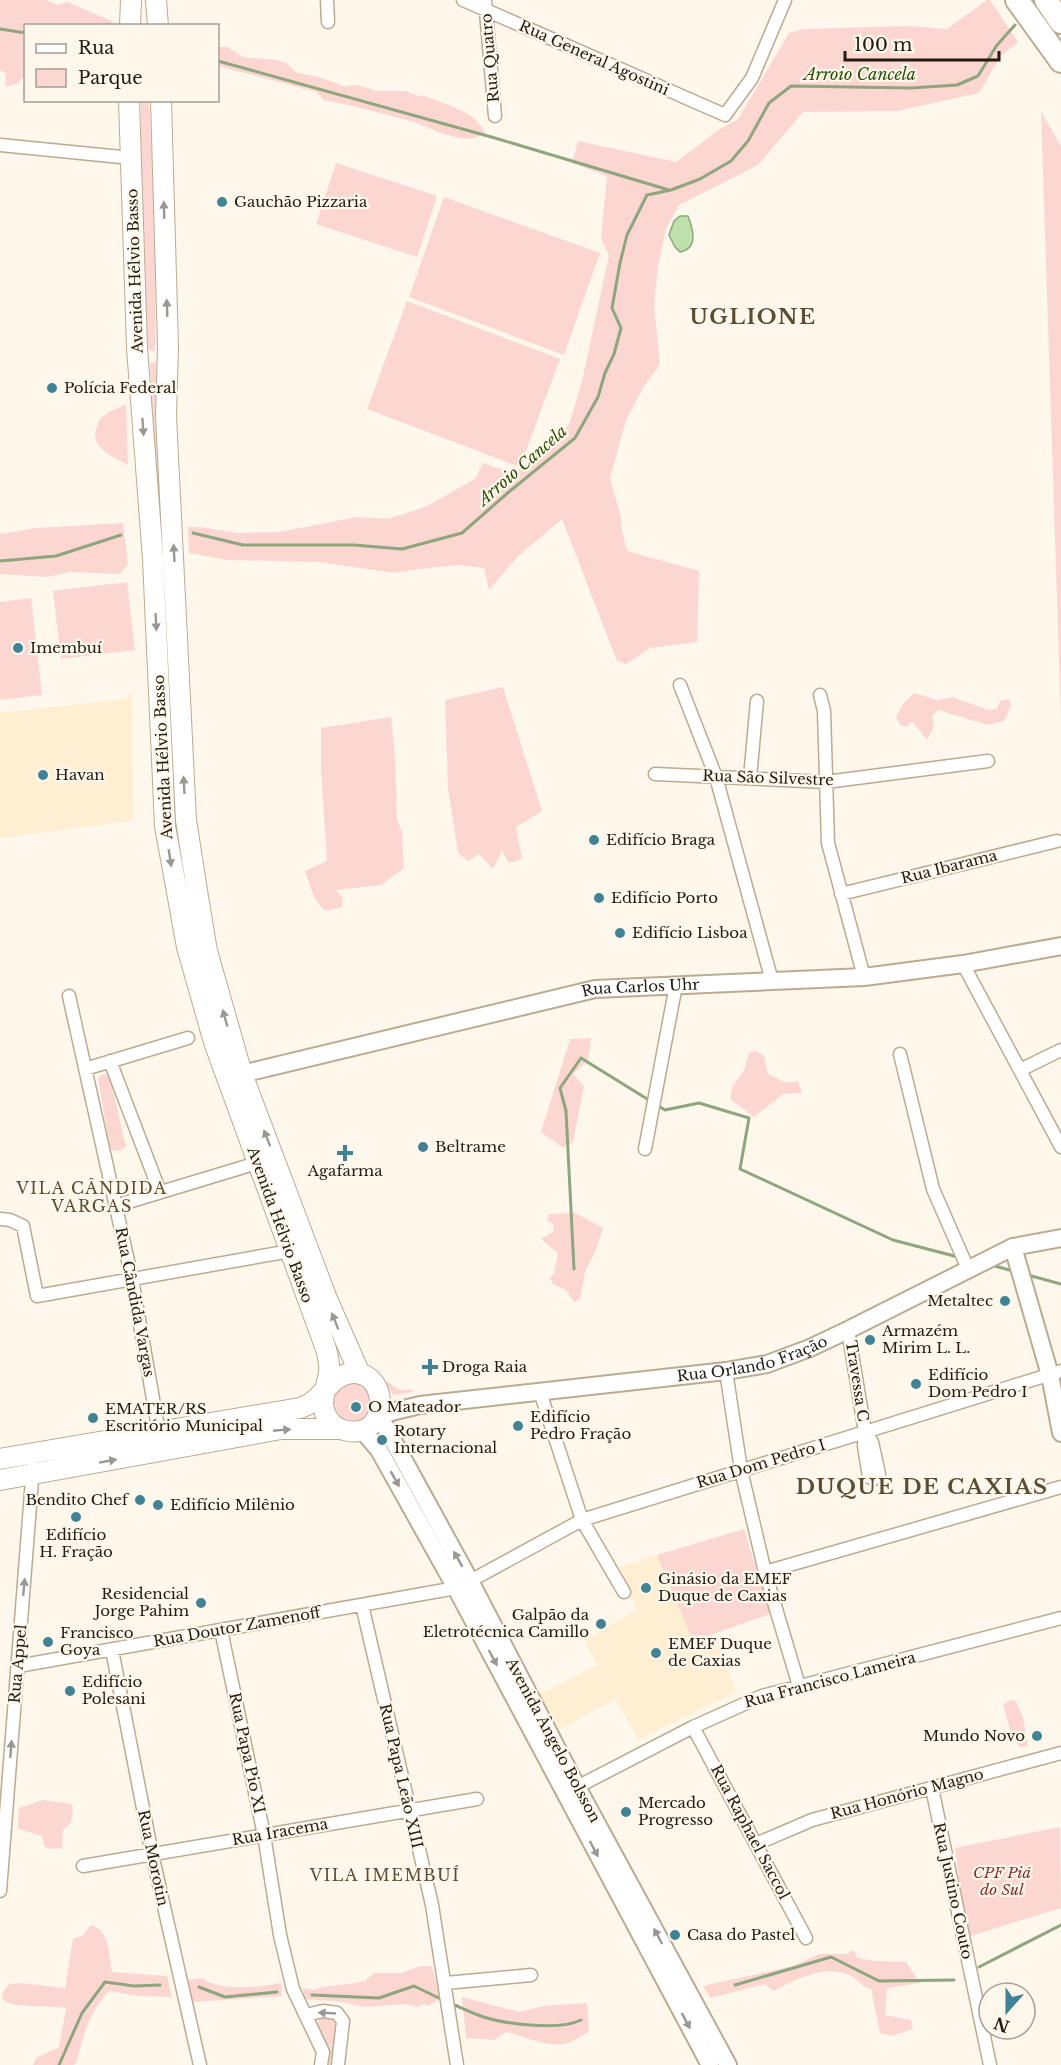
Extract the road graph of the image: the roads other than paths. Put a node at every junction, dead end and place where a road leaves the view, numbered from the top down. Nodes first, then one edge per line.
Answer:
1 (131, 0) edge
2 (156, 0) edge
3 (327, 0) edge
4 (463, 0) edge
5 (785, 0) edge
6 (1017, 0) edge
7 (1046, 0) edge
8 (485, 5) edge
9 (328, 22) dead end
10 (1061, 22) edge
11 (130, 24) edge
12 (158, 24) edge
13 (1061, 62) edge
14 (129, 102) edge
15 (161, 102) edge
16 (495, 116) dead end
17 (0, 145) edge
18 (131, 158) junction
19 (168, 347) junction
20 (137, 348) junction
21 (680, 684) dead end
22 (820, 695) dead end
23 (757, 701) dead end
24 (988, 760) dead end
25 (655, 774) dead end
26 (716, 777) junction
27 (750, 778) junction
28 (826, 782) junction
29 (1057, 841) dead end
30 (841, 894) junction
31 (1061, 945) edge
32 (963, 964) junction
33 (864, 977) junction
34 (772, 981) junction
35 (676, 986) junction
36 (69, 996) dead end
37 (188, 1038) dead end
38 (1061, 1050) edge
39 (900, 1054) dead end
40 (110, 1062) junction
41 (85, 1069) junction
42 (1020, 1070) junction
43 (234, 1076) junction
44 (1061, 1147) edge
45 (645, 1149) dead end
46 (257, 1163) junction
47 (160, 1192) junction
48 (115, 1206) junction
49 (0, 1219) edge
50 (1061, 1238) edge
51 (1012, 1246) junction
52 (290, 1251) junction
53 (968, 1269) junction
54 (132, 1279) junction
55 (848, 1330) junction
56 (726, 1371) junction
57 (1056, 1373) edge
58 (360, 1374) junction
59 (326, 1387) junction
60 (377, 1387) junction
61 (540, 1392) junction
62 (420, 1405) junction
63 (379, 1415) junction
64 (339, 1429) junction
65 (363, 1431) junction
66 (865, 1432) junction
67 (1061, 1434) edge
68 (161, 1442) junction
69 (33, 1454) junction
70 (0, 1459) edge
71 (741, 1470) junction
72 (33, 1474) junction
73 (0, 1480) edge
74 (1061, 1487) edge
75 (582, 1520) junction
76 (765, 1572) junction
77 (463, 1584) junction
78 (624, 1592) dead end
79 (362, 1605) junction
80 (1061, 1618) edge
81 (221, 1630) junction
82 (112, 1650) junction
83 (18, 1666) junction
84 (799, 1686) junction
85 (693, 1727) junction
86 (1061, 1753) edge
87 (577, 1787) junction
88 (932, 1788) junction
89 (477, 1799) dead end
90 (409, 1810) junction
91 (3, 1825) edge
92 (264, 1835) junction
93 (756, 1844) junction
94 (152, 1854) junction
95 (83, 1866) dead end
96 (0, 1891) edge
97 (806, 1938) dead end
98 (531, 1975) dead end
99 (446, 1983) junction
100 (306, 2015) junction
101 (200, 2065) edge
102 (321, 2065) edge
103 (338, 2065) edge
104 (457, 2065) edge
105 (710, 2065) edge
106 (728, 2065) edge
107 (990, 2065) edge

1 - 11 main road
2 - 12 main road
3 - 9 street
4 - 8 street, Rua General Agostini
5 - 8 street, Rua General Agostini
6 - 13 highway
7 - 10 highway
8 - 16 street, Rua Quatro
14 - 18 main road, Avenida Hélvio Basso
19 -> 15 main road, Avenida Hélvio Basso
17 - 18 street
18 - 20 main road, Avenida Hélvio Basso
19 - 20 main road
43 -> 19 main road, Avenida Hélvio Basso
20 -> 43 main road, Avenida Hélvio Basso
21 - 26 street
22 - 28 street
23 - 27 street
24 - 28 street, Rua São Silvestre
25 - 26 street, Rua São Silvestre
26 - 27 street, Rua São Silvestre
26 - 34 street
27 - 28 street, Rua São Silvestre
28 - 30 street
29 - 30 street, Rua Ibarama
30 - 33 street
31 - 32 street, Rua Carlos Uhr
32 - 33 street, Rua Carlos Uhr
32 - 42 street
33 - 34 street, Rua Carlos Uhr
34 - 35 street, Rua Carlos Uhr
35 - 43 street, Rua Carlos Uhr
35 - 45 street
36 - 41 street, Rua Cândida Vargas
37 - 40 street
38 - 42 street
39 - 53 street
40 - 41 street
40 - 47 street
41 - 48 street, Rua Cândida Vargas
42 - 44 street
43 - 46 main road, Avenida Hélvio Basso
58 -> 43 main road, Avenida Hélvio Basso
46 - 47 street
46 - 52 main road, Avenida Hélvio Basso
47 - 48 street
48 - 54 street, Rua Cândida Vargas
49 - 54 street
50 - 51 street, Rua Orlando Fração
51 - 53 street, Rua Orlando Fração
51 - 57 street
52 - 54 street
52 - 59 main road, Avenida Hélvio Basso
53 - 55 street, Rua Orlando Fração
54 - 68 street, Rua Cândida Vargas
55 - 56 street, Rua Orlando Fração
55 - 66 street, Travessa C
56 - 61 street, Rua Orlando Fração
56 - 71 street
57 - 66 street, Rua Dom Pedro I
57 - 67 street
58 - 59 main road
58 - 60 main road
59 - 64 main road
59 - 68 main road
60 - 62 street, Rua Orlando Fração
60 - 63 main road
61 - 62 street, Rua Orlando Fração
61 - 75 street
62 - 63 street, Rua Orlando Fração
63 - 65 main road
77 -> 63 street, Avenida Ângelo Bolsson
64 - 65 main road
68 -> 64 main road
65 -> 77 street, Avenida Ângelo Bolsson
66 - 71 street, Rua Dom Pedro I
68 - 69 main road
72 -> 68 main road
69 - 70 main road
69 - 72 street, Rua Appel
71 - 75 street, Rua Dom Pedro I
71 - 76 street
72 - 73 main road
83 -> 72 street, Rua Appel
74 - 76 street
75 - 77 street, Rua Dom Pedro I
75 - 78 street
76 - 84 street
77 - 79 street, Rua Doutor Zamenoff
77 - 87 street, Avenida Ângelo Bolsson
77 -> 105 street, Avenida Ângelo Bolsson
79 - 81 street, Rua Doutor Zamenoff
79 - 90 street, Rua Papa Leão XIII
80 - 84 street, Rua Francisco Lameira
81 - 82 street, Rua Doutor Zamenoff
81 - 92 street, Rua Papa Pio XI
82 - 83 street, Rua Doutor Zamenoff
82 - 94 street, Rua Morotin
91 -> 83 street, Rua Appel
84 - 85 street, Rua Francisco Lameira
85 - 87 street, Rua Francisco Lameira
85 - 93 street, Rua Raphael Saccol
86 - 88 street, Rua Honório Magno
106 -> 87 street, Avenida Ângelo Bolsson
88 - 93 street, Rua Honório Magno
88 - 107 street, Rua Justino Couto
89 - 90 street, Rua Iracema
90 - 92 street, Rua Iracema
90 - 99 street, Rua Papa Leão XIII
91 - 96 street, Rua Appel
92 - 94 street, Rua Iracema
92 - 100 street, Rua Papa Pio XI
93 - 97 street, Rua Raphael Saccol
94 - 95 street, Rua Iracema
94 - 101 street, Rua Morotin
98 - 99 street
99 - 104 street, Rua Papa Leão XIII
100 - 102 street, Rua Papa Pio XI
103 -> 100 street

